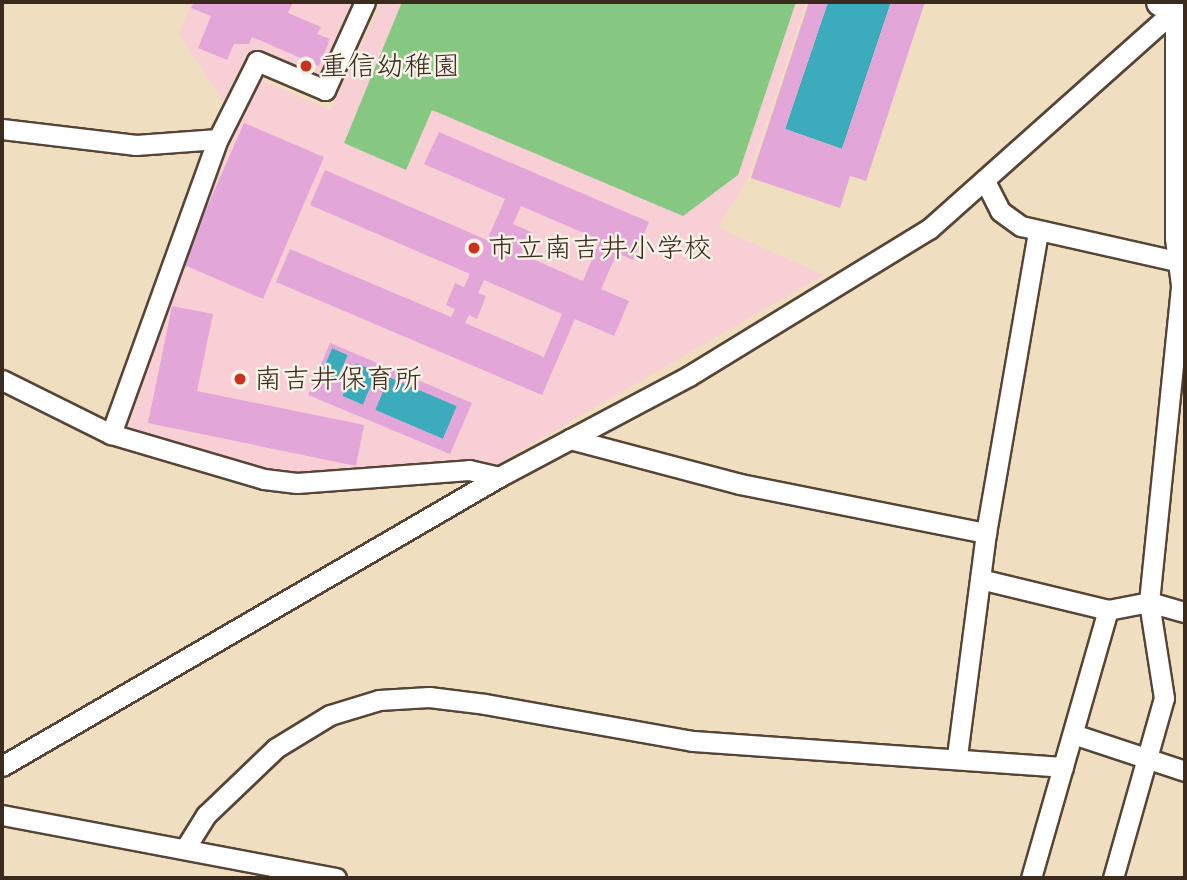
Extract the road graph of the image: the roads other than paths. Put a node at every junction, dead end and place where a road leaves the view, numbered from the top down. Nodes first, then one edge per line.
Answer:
1 (365, 2) edge
2 (1174, 9) edge
3 (2, 129) edge
4 (218, 139) junction
5 (986, 183) junction
6 (1038, 232) junction
7 (1182, 263) edge
8 (2, 380) edge
9 (111, 433) junction
10 (570, 439) junction
11 (499, 477) junction
12 (986, 533) junction
13 (980, 579) junction
14 (1149, 602) junction
15 (1108, 610) junction
16 (1185, 612) edge
17 (1073, 734) junction
18 (957, 756) junction
19 (1148, 761) junction
20 (2, 766) edge
21 (1063, 766) junction
22 (1185, 771) edge
23 (2, 815) edge
24 (186, 847) junction
25 (336, 878) edge
26 (1031, 878) edge
27 (1113, 878) edge

1 - 4 street
2 - 5 street
2 - 7 street
3 - 4 street
4 - 9 street
5 - 6 street
5 - 10 street
6 - 7 street
6 - 12 street
7 - 14 street
8 - 9 street
9 - 11 street
10 - 11 street
10 - 12 street
11 - 20 street
12 - 13 street
13 - 15 street
13 - 18 street
14 - 15 street
14 - 16 street
14 - 19 street
15 - 17 street
17 - 19 street
17 - 21 street
18 - 21 street
18 - 24 street
19 - 22 street
19 - 27 street
21 - 26 street
23 - 24 street
24 - 25 street

